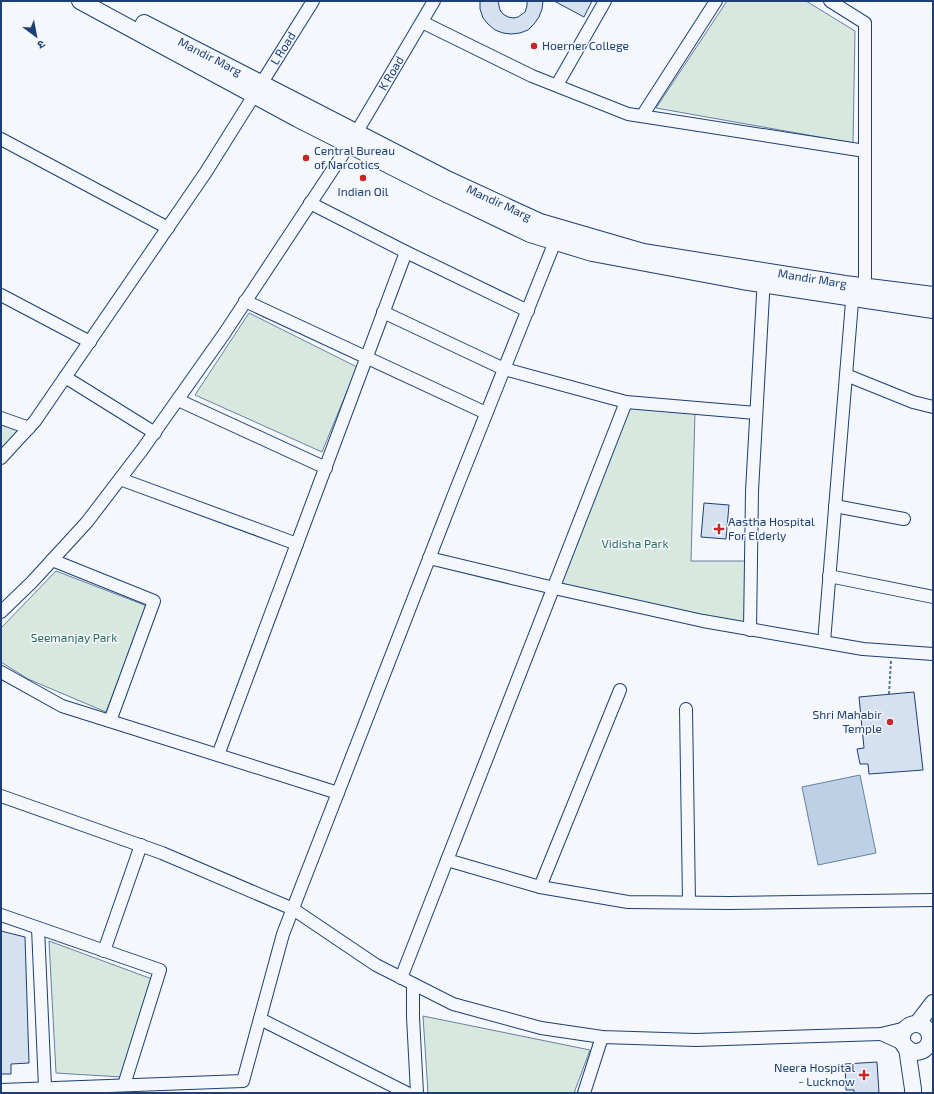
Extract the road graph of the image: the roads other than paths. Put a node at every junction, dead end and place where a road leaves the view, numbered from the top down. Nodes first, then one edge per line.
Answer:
1 (80, 1) edge
2 (101, 1) edge
3 (313, 1) edge
4 (434, 1) edge
5 (605, 1) edge
6 (716, 1) edge
7 (830, 1) edge
8 (422, 22) junction
9 (557, 85) junction
10 (257, 90) junction
11 (642, 116) junction
12 (1, 139) edge
13 (352, 139) junction
14 (865, 152) junction
15 (310, 202) junction
16 (168, 228) junction
17 (558, 235) junction
18 (406, 252) junction
19 (764, 278) junction
20 (859, 292) junction
21 (1, 295) edge
22 (933, 295) edge
23 (245, 301) junction
24 (933, 310) edge
25 (528, 311) junction
26 (383, 312) junction
27 (90, 342) junction
28 (367, 358) junction
29 (504, 369) junction
30 (846, 375) junction
31 (65, 377) junction
32 (178, 400) junction
33 (626, 402) junction
34 (933, 407) edge
35 (486, 413) junction
36 (756, 413) junction
37 (1, 418) edge
38 (28, 428) junction
39 (154, 433) junction
40 (1, 458) edge
41 (326, 468) junction
42 (120, 479) junction
43 (835, 506) junction
44 (904, 519) dead end
45 (297, 544) junction
46 (429, 558) junction
47 (52, 560) junction
48 (829, 576) junction
49 (554, 588) junction
50 (933, 597) edge
51 (1, 612) edge
52 (750, 630) junction
53 (824, 642) junction
54 (933, 654) edge
55 (1, 672) edge
56 (620, 690) dead end
57 (686, 709) dead end
58 (110, 721) junction
59 (218, 755) junction
60 (338, 793) junction
61 (1, 796) edge
62 (141, 845) junction
63 (447, 860) junction
64 (540, 886) junction
65 (933, 900) edge
66 (689, 902) junction
67 (293, 909) junction
68 (1, 916) edge
69 (38, 928) junction
70 (104, 951) junction
71 (401, 978) junction
72 (413, 984) junction
73 (933, 1003) edge
74 (933, 1012) edge
75 (260, 1019) junction
76 (881, 1034) junction
77 (602, 1037) junction
78 (922, 1037) edge
79 (905, 1046) junction
80 (124, 1085) junction
81 (45, 1087) junction
82 (74, 1090) edge
83 (9, 1091) edge
84 (913, 1091) edge
85 (407, 1093) edge
86 (417, 1093) edge
87 (584, 1093) edge

1 - 10 main road
2 - 10 main road, Mandir Marg
3 - 10 street, L Road
4 - 8 street, K Road
5 - 9 street
6 - 11 street
7 - 14 street
8 - 9 street
8 - 13 street, K Road
9 - 11 street
10 - 13 main road
10 - 16 street, L Road
11 - 14 street
12 - 16 street
13 - 15 street, K Road
13 - 17 main road
14 - 20 street
15 - 18 street
15 - 23 street, K Road
16 - 27 street, L Road
17 - 19 main road
17 - 25 street
18 - 25 street
18 - 26 street
19 - 20 main road
19 - 36 street
20 - 22 main road
20 - 24 main road
20 - 30 street
21 - 27 street
23 - 28 street
23 - 32 street, K Road
25 - 29 street
26 - 28 street
26 - 29 street
27 - 31 street, L Road
28 - 35 street
28 - 41 street
29 - 33 street
29 - 35 street
30 - 34 street
30 - 43 street
31 - 38 street, L Road
31 - 39 street
32 - 39 street, K Road
32 - 41 street
33 - 36 street
33 - 49 street
35 - 46 street
36 - 52 street
37 - 38 street
38 - 40 street, L Road
39 - 42 street, K Road
41 - 45 street
42 - 45 street
42 - 47 street, K Road
43 - 44 street
43 - 48 street
45 - 59 street
46 - 49 street
46 - 60 street
47 - 51 street, K Road
47 - 58 street
48 - 50 street
48 - 53 street
49 - 52 street
49 - 63 street
52 - 53 street
53 - 54 street
55 - 58 street
56 - 64 street
57 - 66 street
58 - 59 street
59 - 60 street
60 - 67 street
61 - 62 street
62 - 67 street
62 - 70 street
63 - 64 street
63 - 71 street
64 - 66 street
65 - 66 street
67 - 71 street
67 - 75 street
68 - 69 street
69 - 70 street
69 - 81 street
70 - 80 street
71 - 72 street
72 - 77 street
72 - 86 street
73 - 78 main road
74 - 78 main road
75 - 80 street
75 - 85 street
76 - 77 street
76 - 78 street
76 - 79 street
77 - 87 street
78 - 79 main road
78 - 79 main road
78 - 84 main road
79 - 84 main road
80 - 82 street
81 - 82 street
81 - 83 street

